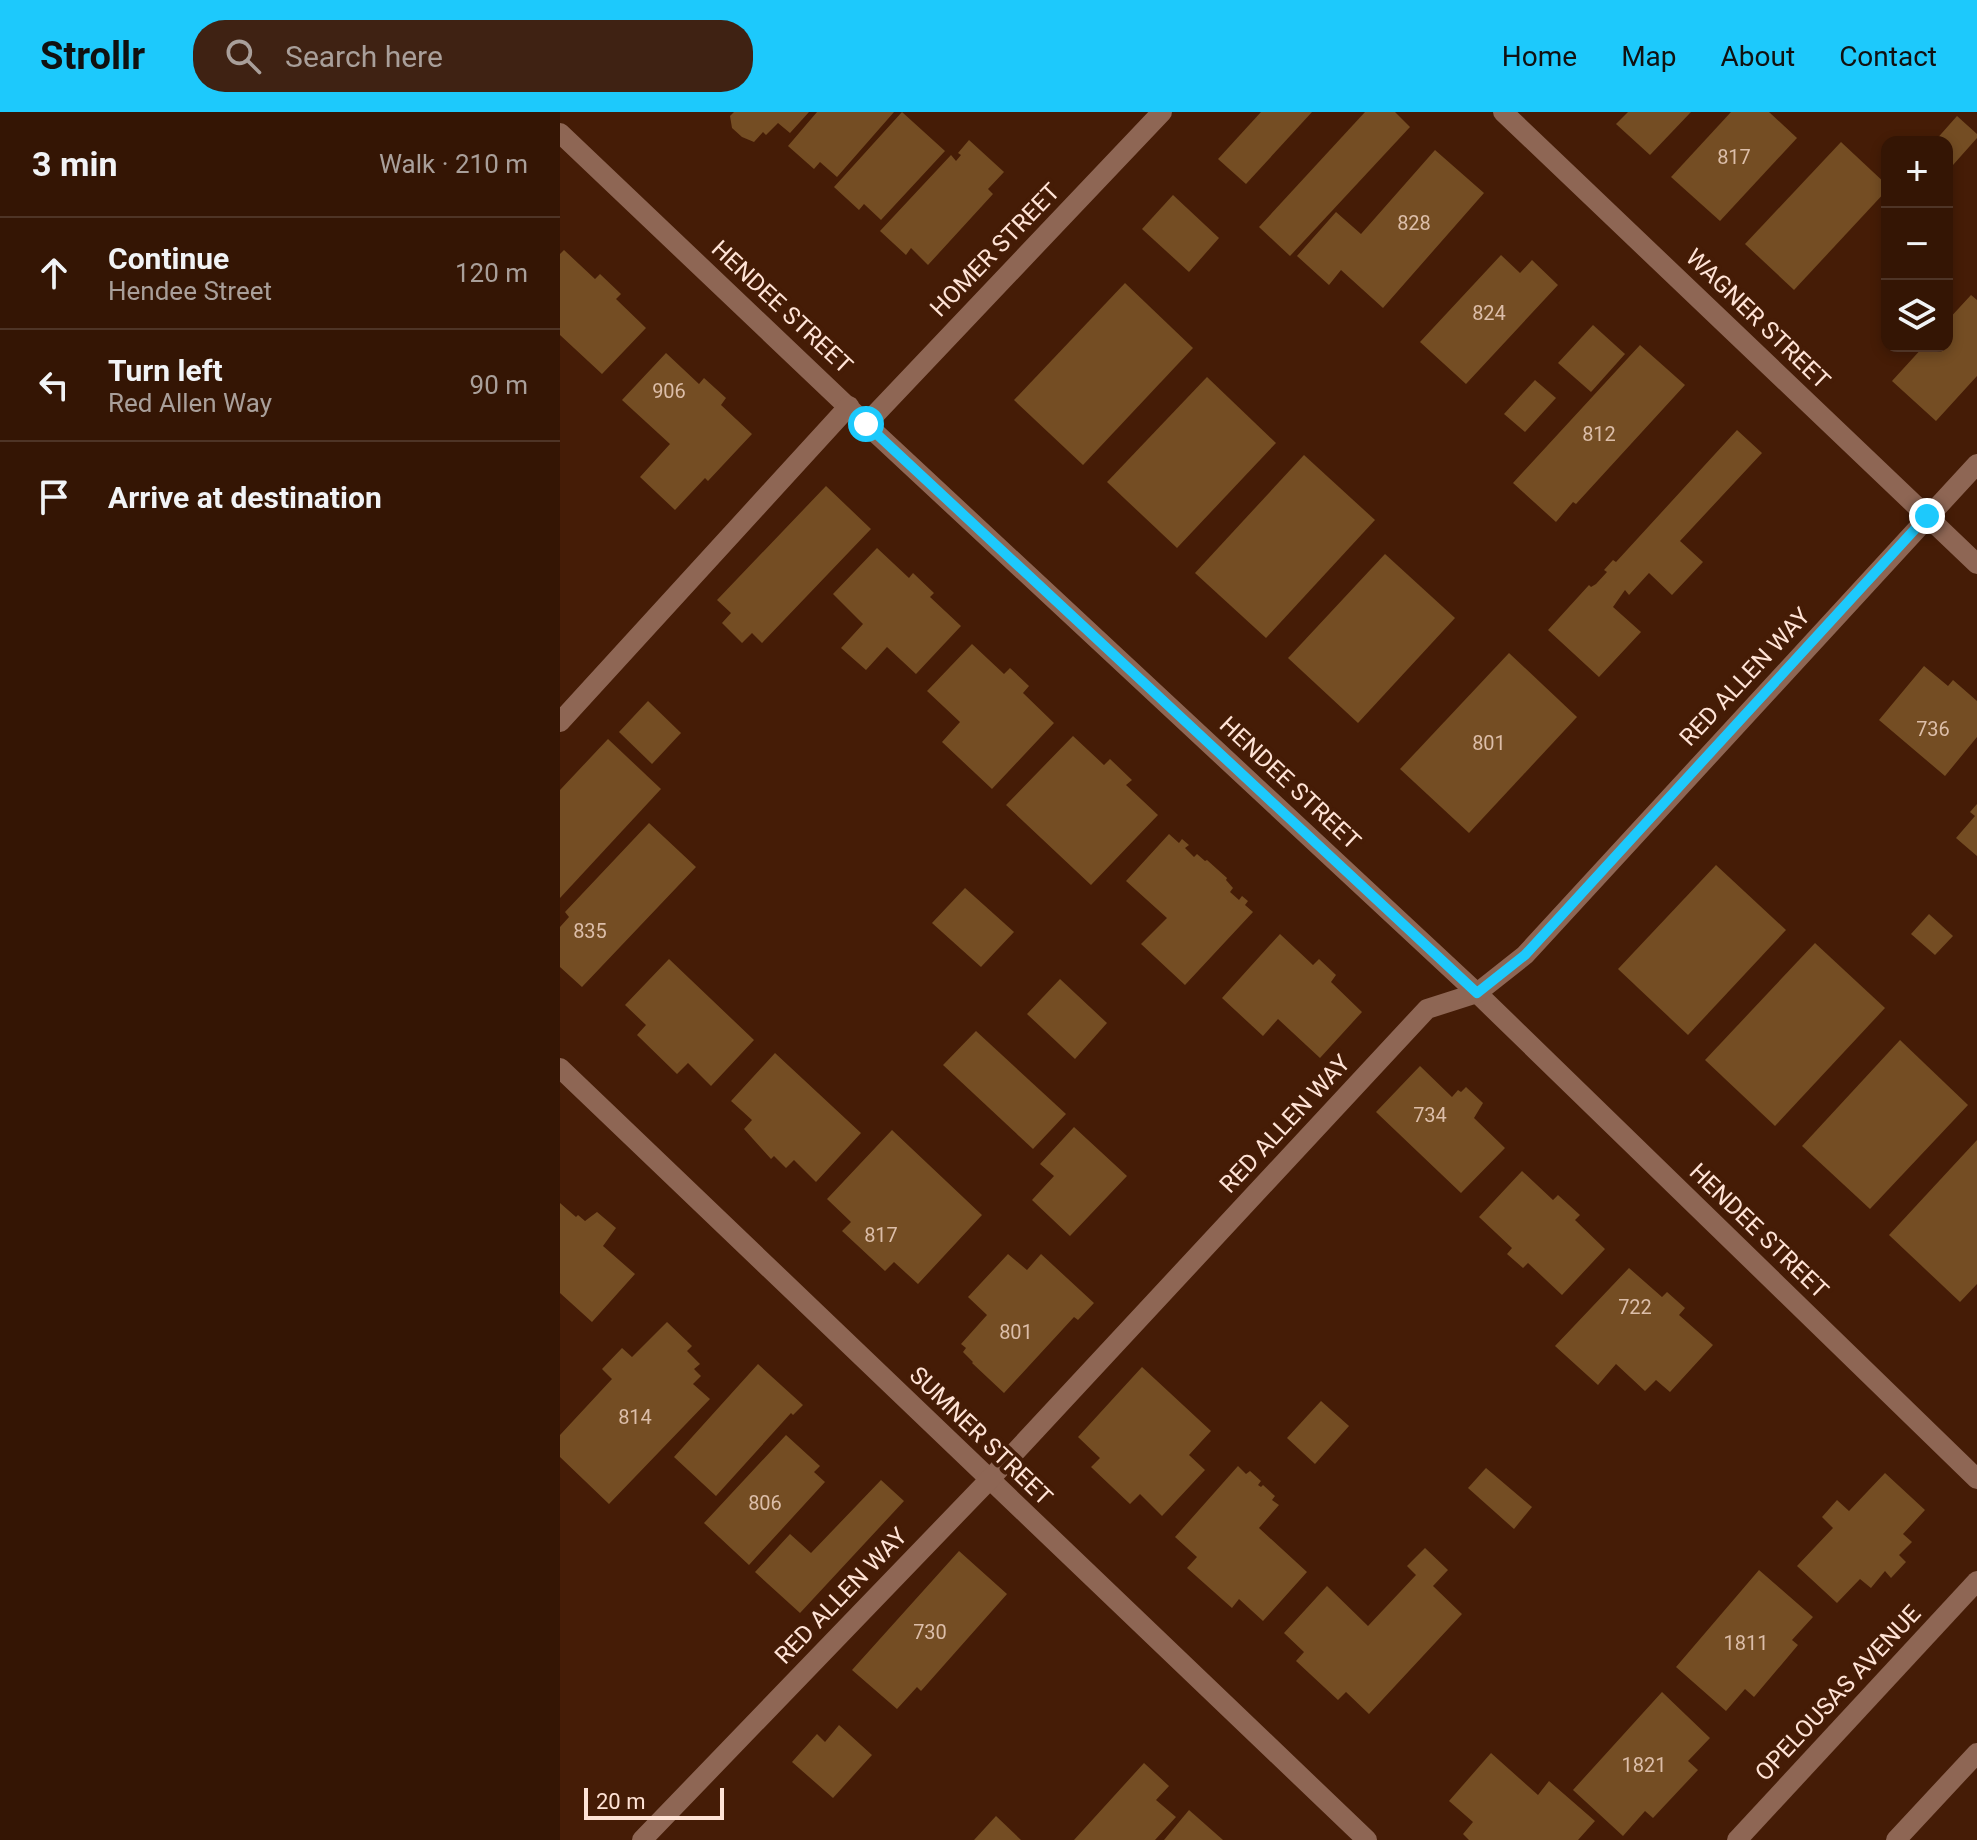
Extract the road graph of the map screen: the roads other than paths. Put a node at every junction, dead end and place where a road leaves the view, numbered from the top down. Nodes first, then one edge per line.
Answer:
1 (1162, 112) edge
2 (1503, 112) edge
3 (560, 133) edge
4 (849, 406) junction
5 (866, 424) junction
6 (1977, 464) edge
7 (1927, 516) junction
8 (1977, 564) edge
9 (560, 722) edge
10 (1477, 993) junction
11 (560, 1068) edge
12 (1977, 1479) edge
13 (989, 1480) junction
14 (1977, 1581) edge
15 (1977, 1753) edge
16 (642, 1840) edge
17 (1367, 1840) edge
18 (1737, 1840) edge
19 (1896, 1840) edge

1 - 5 street, HOMER STREET
2 - 7 street, WAGNER STREET
3 - 4 street, HENDEE STREET
4 - 5 street, HENDEE STREET
4 - 9 street
5 - 10 street, HENDEE STREET
6 - 7 street, RED ALLEN WAY
7 - 8 street, WAGNER STREET
7 - 10 street, RED ALLEN WAY
10 - 12 street, HENDEE STREET
10 - 13 street, RED ALLEN WAY
11 - 13 street, SUMNER STREET
13 - 16 street, RED ALLEN WAY
13 - 17 street, SUMNER STREET
14 - 18 street, OPELOUSAS AVENUE
15 - 19 street

